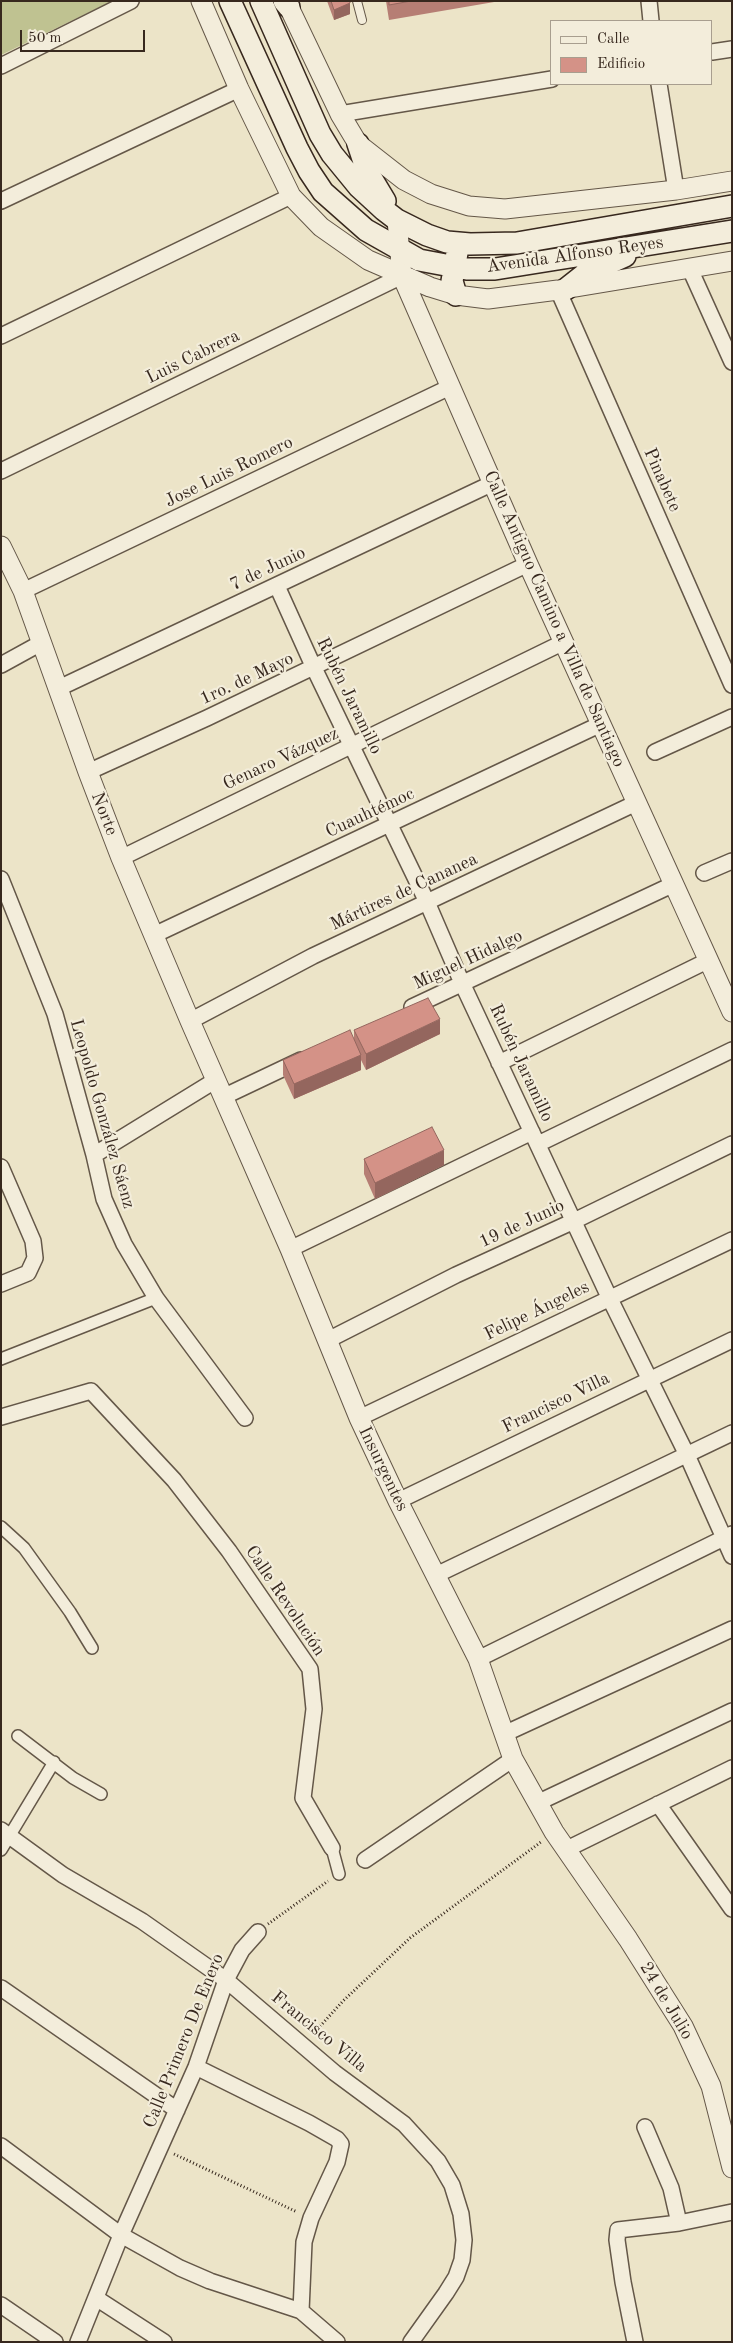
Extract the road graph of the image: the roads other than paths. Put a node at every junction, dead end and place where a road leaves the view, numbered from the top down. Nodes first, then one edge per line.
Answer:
1 (131, 1) edge
2 (201, 1) edge
3 (230, 1) edge
4 (261, 1) edge
5 (357, 1) edge
6 (649, 1) edge
7 (289, 3) edge
8 (362, 20) dead end
9 (651, 20) edge
10 (732, 49) edge
11 (713, 52) edge
12 (1, 66) edge
13 (550, 79) edge
14 (659, 85) edge
15 (239, 89) junction
16 (340, 114) junction
17 (358, 144) junction
18 (732, 181) edge
19 (676, 190) junction
20 (291, 196) junction
21 (1, 201) edge
22 (732, 206) edge
23 (397, 220) junction
24 (732, 231) edge
25 (459, 243) junction
26 (641, 246) junction
27 (400, 250) junction
28 (732, 262) edge
29 (454, 267) junction
30 (690, 269) junction
31 (402, 276) junction
32 (562, 289) junction
33 (456, 295) junction
34 (1, 336) edge
35 (732, 362) edge
36 (450, 387) junction
37 (1, 471) edge
38 (493, 483) junction
39 (1, 546) edge
40 (528, 564) junction
41 (277, 586) junction
42 (23, 592) junction
43 (564, 642) junction
44 (41, 643) junction
45 (1, 665) edge
46 (314, 668) junction
47 (732, 685) edge
48 (59, 688) junction
49 (732, 717) edge
50 (601, 724) junction
51 (352, 746) junction
52 (655, 752) dead end
53 (88, 772) junction
54 (636, 803) junction
55 (390, 824) junction
56 (122, 858) junction
57 (732, 861) edge
58 (704, 873) dead end
59 (1, 879) edge
60 (674, 884) junction
61 (427, 902) junction
62 (154, 935) junction
63 (709, 960) junction
64 (462, 983) junction
65 (732, 1012) edge
66 (400, 1013) edge
67 (190, 1021) junction
68 (732, 1050) edge
69 (312, 1055) edge
70 (499, 1063) junction
71 (216, 1080) junction
72 (223, 1097) junction
73 (535, 1138) junction
74 (732, 1144) edge
75 (94, 1155) junction
76 (1, 1167) edge
77 (574, 1221) junction
78 (732, 1240) edge
79 (290, 1249) junction
80 (1, 1284) edge
81 (609, 1297) junction
82 (156, 1298) junction
83 (328, 1340) junction
84 (732, 1340) edge
85 (1, 1359) edge
86 (650, 1379) junction
87 (1, 1417) edge
88 (245, 1418) dead end
89 (359, 1418) junction
90 (732, 1433) edge
91 (687, 1455) junction
92 (398, 1501) junction
93 (1, 1527) edge
94 (728, 1536) edge
95 (732, 1556) edge
96 (436, 1575) junction
97 (732, 1629) edge
98 (92, 1648) dead end
99 (478, 1659) junction
100 (732, 1711) edge
101 (504, 1734) junction
102 (18, 1736) dead end
103 (513, 1759) junction
104 (54, 1762) junction
105 (732, 1768) edge
106 (101, 1794) dead end
107 (538, 1803) junction
108 (658, 1804) junction
109 (5, 1833) edge
110 (332, 1848) joint
111 (567, 1849) junction
112 (1, 1850) edge
113 (365, 1860) dead end
114 (339, 1874) road end
115 (732, 1909) edge
116 (258, 1932) road end
117 (226, 1980) junction
118 (1, 1988) edge
119 (196, 2067) junction
120 (178, 2110) junction
121 (646, 2127) dead end
122 (728, 2135) edge
123 (1, 2146) edge
124 (732, 2168) edge
125 (732, 2212) edge
126 (679, 2223) junction
127 (122, 2236) junction
128 (96, 2298) junction
129 (1, 2305) edge
130 (301, 2311) junction
131 (55, 2342) edge
132 (78, 2342) edge
133 (164, 2342) edge
134 (337, 2342) edge
135 (411, 2342) edge
136 (634, 2342) edge

1 - 12 street
2 - 15 street
3 - 27 main road, Avenida Alfonso Reyes
4 - 23 main road, Avenida Alfonso Reyes
5 - 8 lane
6 - 9 street
7 - 16 street
10 - 11 street
13 - 16 street
14 - 19 street
15 - 20 street
15 - 21 street
16 - 17 street
17 - 19 street
17 - 23 main road
18 - 19 street
20 - 31 street
20 - 34 street
22 - 25 main road, Avenida Alfonso Reyes
23 - 25 main road, Avenida Alfonso Reyes
23 - 27 street, Calle Antiguo Camino a Villa de Santiago
24 - 26 main road, Avenida Alfonso Reyes
25 - 29 main road
26 - 29 main road, Avenida Alfonso Reyes
26 - 32 main road
27 - 29 main road, Avenida Alfonso Reyes
27 - 31 street, Calle Antiguo Camino a Villa de Santiago
28 - 30 street
29 - 33 main road
30 - 32 street
30 - 35 street
31 - 33 street
31 - 36 street, Calle Antiguo Camino a Villa de Santiago
31 - 37 street, Luis Cabrera
32 - 33 street
32 - 47 street, Pinabete
36 - 38 street, Calle Antiguo Camino a Villa de Santiago
36 - 42 street, Jose Luis Romero
38 - 40 street, Calle Antiguo Camino a Villa de Santiago
38 - 41 street, 7 de Junio
39 - 42 street, Norte
40 - 43 street, Calle Antiguo Camino a Villa de Santiago
40 - 46 street, 1ro. de Mayo
41 - 46 street, Rubén Jaramillo
41 - 48 street, 7 de Junio
42 - 44 street, Norte
43 - 50 street, Calle Antiguo Camino a Villa de Santiago
43 - 51 street, Genaro Vázquez
44 - 45 street
44 - 48 street, Norte
46 - 51 street, Rubén Jaramillo
46 - 53 street, 1ro. de Mayo
48 - 53 street, Norte
49 - 52 street
50 - 54 street, Calle Antiguo Camino a Villa de Santiago
50 - 55 street, Cuauhtémoc
51 - 55 street, Rubén Jaramillo
51 - 56 street, Genaro Vázquez
53 - 56 street, Norte
54 - 60 street, Calle Antiguo Camino a Villa de Santiago
54 - 61 street, Mártires de Cananea
55 - 61 street, Rubén Jaramillo
55 - 62 street, Cuauhtémoc
56 - 62 street, Norte
57 - 58 street
59 - 75 street, Leopoldo González Sáenz
60 - 63 street, Calle Antiguo Camino a Villa de Santiago
60 - 64 street, Miguel Hidalgo
61 - 64 street, Rubén Jaramillo
61 - 67 street, Mártires de Cananea
62 - 67 street, Norte
63 - 65 street, Calle Antiguo Camino a Villa de Santiago
63 - 70 street
64 - 66 street, Miguel Hidalgo
64 - 70 street, Rubén Jaramillo
67 - 71 street, Norte
68 - 73 street
69 - 72 street
70 - 73 street, Rubén Jaramillo
71 - 72 street, Insurgentes
71 - 75 street
72 - 79 street, Insurgentes
73 - 77 street, Rubén Jaramillo
73 - 79 street
74 - 77 street, 19 de Junio
75 - 82 street, Leopoldo González Sáenz
76 - 80 street
77 - 81 street, Rubén Jaramillo
77 - 83 street, 19 de Junio
78 - 81 street, Felipe Ángeles
79 - 83 street, Insurgentes
81 - 86 street, Rubén Jaramillo
81 - 89 street, Felipe Ángeles
82 - 85 street
82 - 88 street, Leopoldo González Sáenz
83 - 89 street, Insurgentes
84 - 86 street, Francisco Villa
86 - 91 street, Rubén Jaramillo
86 - 92 street, Francisco Villa
87 - 110 street, Calle Revolución
89 - 92 street, Insurgentes
90 - 91 street
91 - 94 street, Rubén Jaramillo
91 - 96 street
92 - 96 street, Insurgentes
93 - 98 street
94 - 95 street, Rubén Jaramillo
94 - 99 street
96 - 99 street, Insurgentes
97 - 101 street
99 - 101 street, Insurgentes
100 - 107 street
101 - 103 street, Insurgentes
102 - 104 street
103 - 107 street, Insurgentes
103 - 113 street
104 - 106 street
104 - 109 street
105 - 108 street
107 - 111 street, Insurgentes
108 - 111 street
108 - 115 street
109 - 112 street
109 - 117 street, Francisco Villa
110 - 114 street, Calle Revolución
111 - 122 street, 24 de Julio
116 - 117 street, Calle Primero De Enero
117 - 119 street, Calle Primero De Enero
117 - 135 street, Francisco Villa
118 - 120 street
119 - 120 street, Calle Primero De Enero
119 - 130 street
120 - 127 street, Calle Primero De Enero
121 - 126 street
122 - 124 street, 24 de Julio
123 - 127 street
125 - 126 street
126 - 136 street
127 - 128 street, Calle Primero De Enero
127 - 130 street
128 - 132 street, Calle Primero De Enero
128 - 133 street
129 - 131 street
130 - 134 street

